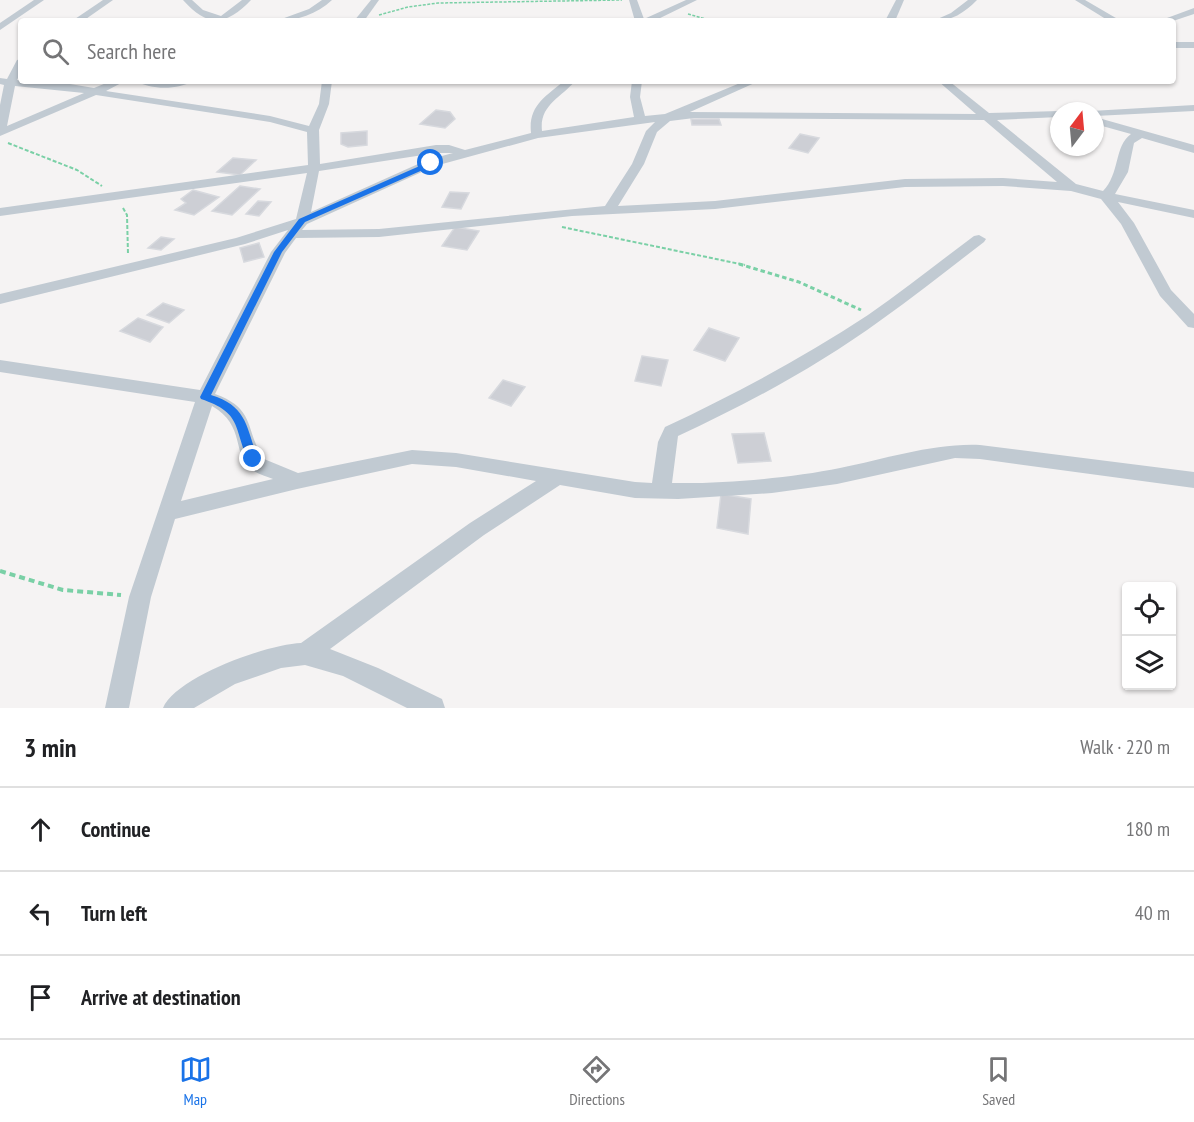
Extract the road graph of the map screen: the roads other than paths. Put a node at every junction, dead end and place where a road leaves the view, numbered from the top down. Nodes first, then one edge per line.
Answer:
1 (40, 0) edge
2 (109, 0) edge
3 (187, 0) edge
4 (247, 0) edge
5 (328, 0) edge
6 (375, 0) edge
7 (633, 0) edge
8 (693, 0) edge
9 (900, 0) edge
10 (973, 0) edge
11 (1079, 0) edge
12 (1194, 11) edge
13 (82, 18) edge
14 (216, 18) edge
15 (224, 18) edge
16 (290, 18) edge
17 (361, 18) edge
18 (639, 18) edge
19 (653, 18) edge
20 (891, 18) edge
21 (946, 18) edge
22 (1111, 18) edge
23 (1173, 18) edge
24 (0, 27) edge
25 (1176, 45) edge
26 (1194, 45) edge
27 (18, 66) edge
28 (5, 82) edge
29 (34, 84) edge
30 (113, 84) edge
31 (327, 84) edge
32 (567, 84) edge
33 (637, 84) edge
34 (747, 84) edge
35 (946, 84) edge
36 (98, 91) junction
37 (1194, 108) edge
38 (1104, 113) edge
39 (1050, 114) edge
40 (985, 117) junction
41 (666, 118) junction
42 (640, 120) junction
43 (1104, 123) edge
44 (313, 130) junction
45 (0, 132) edge
46 (1141, 133) junction
47 (537, 135) junction
48 (1194, 149) edge
49 (464, 153) junction
50 (314, 168) junction
51 (1071, 187) junction
52 (1106, 196) junction
53 (609, 210) junction
54 (0, 212) edge
55 (1194, 214) edge
56 (297, 227) junction
57 (979, 239) dead end
58 (0, 299) edge
59 (1192, 320) edge
60 (0, 366) edge
61 (205, 397) junction
62 (556, 477) junction
63 (1194, 480) edge
64 (297, 481) junction
65 (661, 492) junction
66 (167, 513) junction
67 (305, 654) junction
68 (117, 708) edge
69 (175, 708) edge
70 (433, 708) edge

1 - 24 street
2 - 13 street
3 - 14 street
4 - 15 street
5 - 16 street
6 - 17 street
7 - 18 street
8 - 19 street
9 - 20 street
10 - 21 street
11 - 22 street
12 - 23 street
25 - 26 street
27 - 28 street
28 - 45 street
29 - 36 street
30 - 36 street
31 - 44 street
32 - 47 street
33 - 42 street
34 - 41 street
35 - 40 street
36 - 44 street
36 - 45 street
37 - 38 street
39 - 40 street
40 - 41 street
40 - 51 street
41 - 42 street
41 - 53 street
42 - 47 street
43 - 46 street
44 - 50 street
46 - 48 street
46 - 52 street
47 - 49 street
49 - 50 street
49 - 56 street
50 - 54 street
50 - 56 street
51 - 52 street
51 - 53 street
52 - 55 street
52 - 59 street
53 - 56 street
56 - 58 street
56 - 61 street
57 - 65 street
60 - 61 street
61 - 64 street
61 - 66 street
62 - 64 street
62 - 65 street
62 - 67 street
63 - 65 street
64 - 66 street
66 - 68 street
67 - 69 street
67 - 70 street

